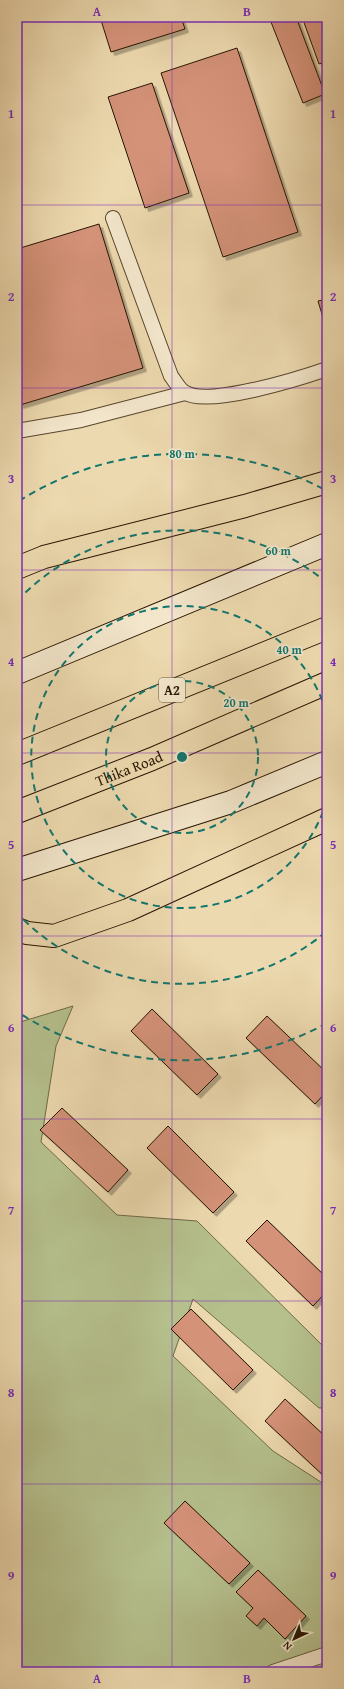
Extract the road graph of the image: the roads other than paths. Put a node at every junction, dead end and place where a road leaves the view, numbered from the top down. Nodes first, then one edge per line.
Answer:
1 (113, 218) dead end
2 (327, 370) edge
3 (185, 393) junction
4 (17, 431) edge
5 (327, 482) edge
6 (327, 544) edge
7 (17, 568) edge
8 (327, 628) edge
9 (17, 673) edge
10 (327, 683) edge
11 (17, 754) edge
12 (327, 762) edge
13 (17, 812) edge
14 (327, 819) edge
15 (17, 870) edge
16 (22, 931) edge
17 (327, 1654) edge
18 (273, 1672) edge

1 - 3 lane
2 - 3 lane
3 - 4 lane
5 - 7 main road
6 - 9 main road
8 - 11 main road, A2
10 - 13 main road, Thika Road
12 - 15 main road
14 - 16 main road
17 - 18 lane

